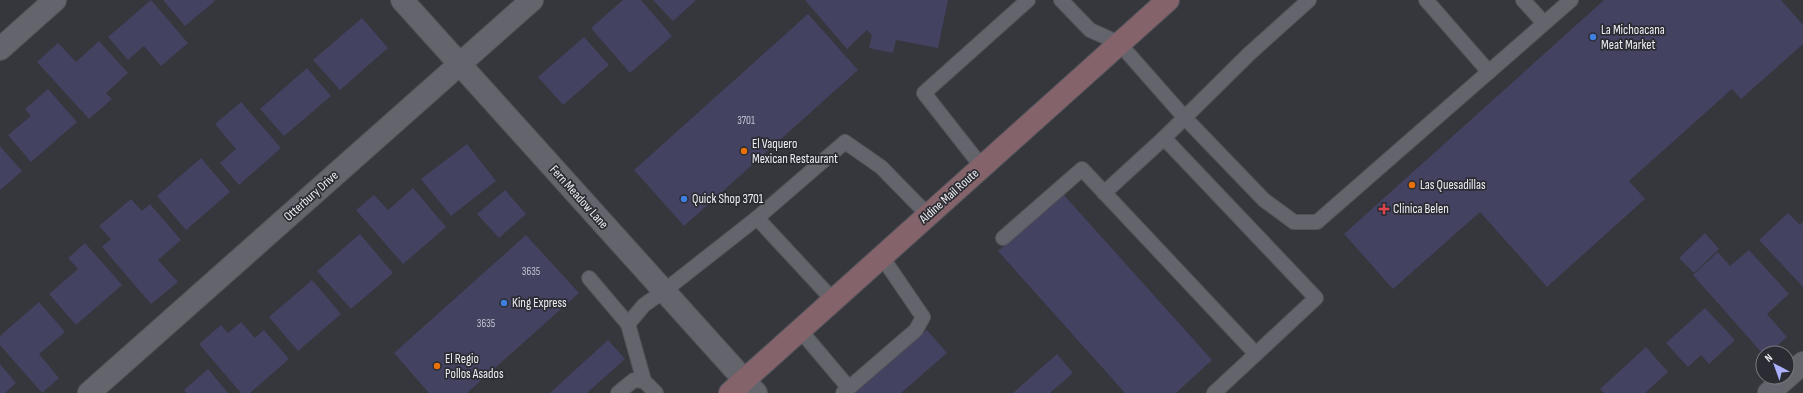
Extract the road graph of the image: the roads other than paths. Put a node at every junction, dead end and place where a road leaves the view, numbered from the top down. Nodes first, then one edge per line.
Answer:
1 (55, 0) edge
2 (402, 0) edge
3 (532, 0) edge
4 (1028, 0) edge
5 (1061, 0) edge
6 (1168, 0) edge
7 (1309, 0) edge
8 (1426, 0) edge
9 (1523, 0) edge
10 (1571, 0) edge
11 (1544, 23) junction
12 (1119, 43) junction
13 (0, 49) edge
14 (460, 64) junction
15 (1489, 72) junction
16 (1185, 118) junction
17 (1164, 138) junction
18 (982, 167) junction
19 (1104, 193) junction
20 (928, 215) junction
21 (757, 218) junction
22 (1003, 238) dead end
23 (882, 257) junction
24 (589, 278) dead end
25 (664, 291) junction
26 (833, 300) junction
27 (628, 324) junction
28 (800, 330) junction
29 (1256, 354) junction
30 (1803, 363) edge
31 (1795, 370) edge
32 (644, 381) junction
33 (1778, 385) edge
34 (743, 389) edge
35 (845, 390) edge
36 (89, 393) edge
37 (618, 393) edge
38 (656, 393) edge
39 (1214, 393) edge
40 (1769, 393) edge

1 - 13 street
2 - 14 street, Fern Meadow Lane
3 - 14 street, Otterbury Drive
4 - 18 lane
5 - 12 lane
6 - 12 main road, Aldine Mail Route
7 - 16 lane
8 - 15 lane
9 - 11 lane
10 - 11 lane
11 - 15 lane
12 - 16 lane
12 - 18 main road, Aldine Mail Route
14 - 25 street, Fern Meadow Lane
14 - 36 street, Otterbury Drive
15 - 16 lane
16 - 17 lane
17 - 19 lane
17 - 29 lane
18 - 20 main road, Aldine Mail Route
19 - 22 lane
19 - 29 lane
20 - 21 lane
20 - 23 main road, Aldine Mail Route
21 - 25 lane
21 - 26 lane
23 - 26 main road, Aldine Mail Route
23 - 35 lane
24 - 27 lane
25 - 27 lane
25 - 34 street, Fern Meadow Lane
26 - 28 main road, Aldine Mail Route
27 - 32 lane
28 - 34 main road, Aldine Mail Route
28 - 35 lane
29 - 39 lane
30 - 31 street
32 - 37 lane
32 - 38 lane
33 - 40 street

